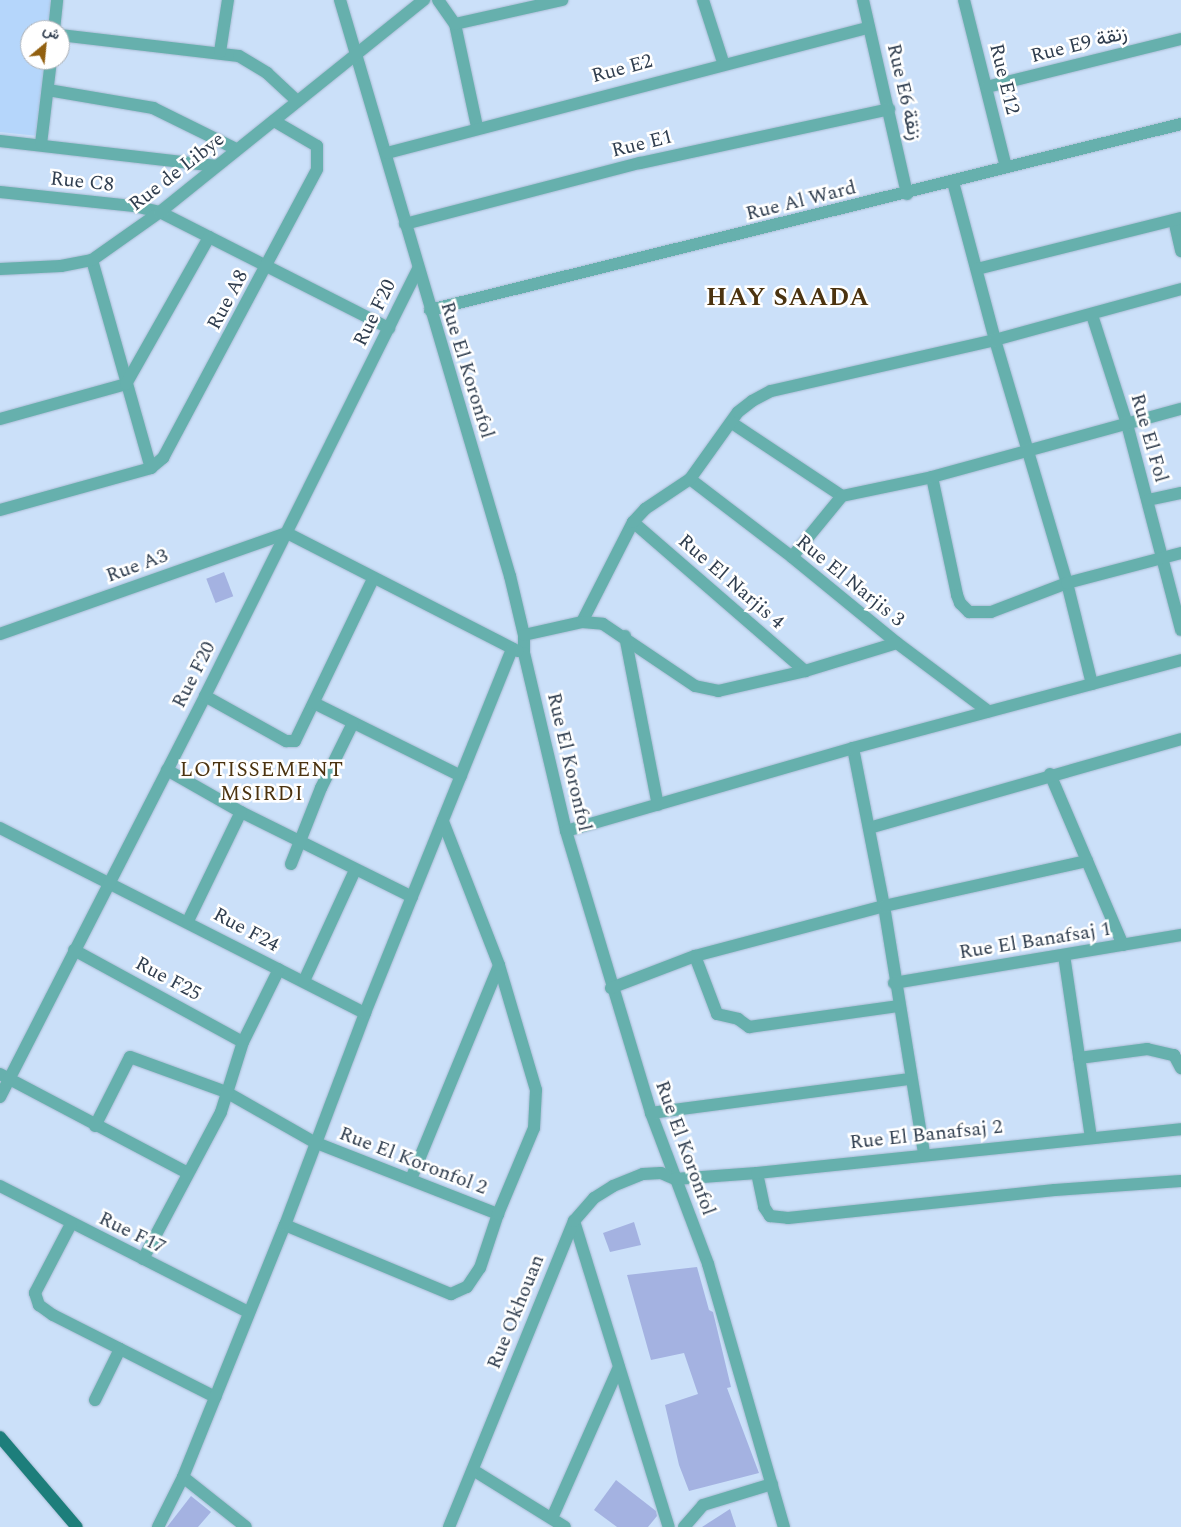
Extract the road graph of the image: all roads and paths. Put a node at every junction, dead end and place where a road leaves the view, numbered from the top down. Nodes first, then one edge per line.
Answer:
1 (57, 0) edge
2 (228, 0) edge
3 (340, 0) edge
4 (424, 0) edge
5 (438, 0) edge
6 (562, 0) edge
7 (703, 0) edge
8 (862, 0) edge
9 (964, 0) edge
10 (55, 20) edge
11 (455, 24) junction
12 (869, 27) junction
13 (70, 36) edge
14 (1181, 39) edge
15 (220, 52) junction
16 (356, 53) junction
17 (723, 62) junction
18 (50, 70) edge
19 (987, 87) junction
20 (48, 90) junction
21 (297, 101) junction
22 (889, 109) junction
23 (274, 121) junction
24 (1181, 124) edge
25 (477, 127) junction
26 (0, 141) edge
27 (41, 144) junction
28 (236, 149) junction
29 (387, 153) junction
30 (215, 166) junction
31 (1006, 167) junction
32 (953, 182) junction
33 (0, 192) edge
34 (908, 194) junction
35 (160, 212) junction
36 (1177, 219) edge
37 (405, 224) junction
38 (208, 237) junction
39 (1181, 251) edge
40 (92, 260) junction
41 (267, 266) junction
42 (418, 268) junction
43 (977, 268) junction
44 (0, 269) edge
45 (1181, 289) edge
46 (430, 310) junction
47 (1092, 315) junction
48 (390, 328) junction
49 (995, 340) junction
50 (126, 384) junction
51 (1181, 409) edge
52 (0, 419) edge
53 (732, 422) junction
54 (1127, 424) junction
55 (1027, 451) junction
56 (151, 468) junction
57 (932, 477) junction
58 (690, 479) junction
59 (1181, 493) edge
60 (842, 496) junction
61 (1148, 500) junction
62 (0, 510) edge
63 (633, 522) junction
64 (287, 533) junction
65 (1181, 553) edge
66 (792, 557) junction
67 (1162, 559) junction
68 (372, 579) junction
69 (1067, 583) junction
70 (582, 622) junction
71 (1181, 630) edge
72 (0, 634) edge
73 (524, 636) junction
74 (624, 636) junction
75 (896, 643) junction
76 (518, 651) junction
77 (1181, 660) edge
78 (805, 671) junction
79 (1092, 684) junction
80 (205, 696) junction
81 (314, 703) junction
82 (988, 711) junction
83 (353, 723) junction
84 (1181, 739) edge
85 (853, 748) junction
86 (167, 770) junction
87 (1050, 774) junction
88 (461, 776) junction
89 (658, 805) junction
90 (240, 812) junction
91 (443, 822) junction
92 (0, 828) edge
93 (869, 828) junction
94 (566, 831) junction
95 (298, 841) junction
96 (1087, 861) junction
97 (291, 864) dead end
98 (355, 870) junction
99 (110, 882) junction
100 (412, 897) junction
101 (884, 906) junction
102 (188, 921) junction
103 (1181, 935) edge
104 (1123, 945) junction
105 (74, 950) junction
106 (1064, 954) junction
107 (696, 956) junction
108 (499, 964) junction
109 (279, 969) junction
110 (304, 981) junction
111 (894, 983) junction
112 (611, 988) junction
113 (898, 1006) junction
114 (364, 1012) junction
115 (243, 1042) junction
116 (1079, 1058) junction
117 (1181, 1068) edge
118 (4, 1078) edge
119 (910, 1079) junction
120 (226, 1092) junction
121 (0, 1097) edge
122 (651, 1114) junction
123 (95, 1126) junction
124 (1181, 1130) edge
125 (1091, 1137) junction
126 (314, 1142) junction
127 (924, 1154) junction
128 (188, 1173) junction
129 (757, 1173) junction
130 (411, 1179) junction
131 (675, 1179) junction
132 (1181, 1181) edge
133 (0, 1186) edge
134 (498, 1214) junction
135 (574, 1221) junction
136 (71, 1224) junction
137 (285, 1225) junction
138 (143, 1259) junction
139 (248, 1312) junction
140 (120, 1348) junction
141 (619, 1367) junction
142 (215, 1397) junction
143 (95, 1400) dead end
144 (0, 1437) edge
145 (473, 1470) junction
146 (183, 1477) junction
147 (772, 1484) junction
148 (552, 1518) junction
149 (77, 1527) edge
150 (158, 1527) edge
151 (246, 1527) edge
152 (448, 1527) edge
153 (565, 1527) edge
154 (669, 1527) edge
155 (684, 1527) edge
156 (784, 1527) edge

1 - 10 street
2 - 15 street
3 - 16 street, Rue El Koronfol
4 - 16 street, Rue de Libye
5 - 11 street
6 - 11 street
7 - 17 street
8 - 12 street, Rue E6 زنقة
9 - 19 street, Rue E12
11 - 25 street
12 - 17 street, Rue E2
12 - 22 street, Rue E6 زنقة
13 - 15 street
14 - 19 street, Rue E9 زنقة
15 - 21 street
16 - 21 street, Rue de Libye
16 - 29 street, Rue El Koronfol
17 - 25 street, Rue E2
18 - 20 street
19 - 31 street, Rue E12
20 - 27 street
20 - 28 street
21 - 23 street, Rue de Libye
22 - 34 street, Rue E6 زنقة
22 - 37 street, Rue E1
23 - 28 street, Rue de Libye
23 - 41 street, Rue A8
24 - 31 street, Rue Al Ward
25 - 29 street, Rue E2
26 - 27 street
27 - 30 street
28 - 30 street, Rue de Libye
29 - 37 street, Rue El Koronfol
30 - 35 street, Rue de Libye
31 - 32 street, Rue Al Ward
32 - 34 street, Rue Al Ward
32 - 43 street
33 - 35 street, Rue C8
34 - 46 street, Rue Al Ward
35 - 38 street, Rue C8
35 - 40 street, Rue de Libye
36 - 39 street
36 - 43 street
37 - 42 street, Rue El Koronfol
38 - 41 street, Rue C8
38 - 50 street
40 - 44 street, Rue de Libye
40 - 50 street
41 - 48 street, Rue C8
41 - 56 street, Rue A8
42 - 46 street, Rue El Koronfol
42 - 48 street, Rue F20
43 - 49 street
45 - 47 street
46 - 73 street, Rue El Koronfol
47 - 49 street
47 - 54 street, Rue El Fol
48 - 64 street, Rue F20
49 - 53 street
49 - 55 street
50 - 52 street
50 - 56 street
51 - 54 street
53 - 58 street
53 - 60 street
54 - 55 street
54 - 61 street, Rue El Fol
55 - 57 street
55 - 69 street
56 - 62 street
57 - 60 street
57 - 69 street
58 - 63 street
58 - 66 street, Rue El Narjis 3
59 - 61 street
60 - 66 street
61 - 67 street, Rue El Fol
63 - 70 street
63 - 78 street, Rue El Narjis 4
64 - 68 street
64 - 72 street, Rue A3
64 - 80 street, Rue F20
65 - 67 street
66 - 75 street, Rue El Narjis 3
67 - 69 street
67 - 71 street, Rue El Fol
68 - 76 street
68 - 81 street
69 - 79 street
70 - 73 street
70 - 74 street
73 - 76 street, Rue El Koronfol
74 - 78 street
74 - 89 street
75 - 78 street
75 - 82 street, Rue El Narjis 3
76 - 88 street
76 - 94 street, Rue El Koronfol
77 - 79 street
79 - 82 street
80 - 81 street
80 - 86 street, Rue F20
81 - 83 street
82 - 85 street
83 - 88 street
83 - 95 street
84 - 87 street
85 - 89 street
85 - 93 street
86 - 90 street
86 - 99 street, Rue F20
87 - 93 street
87 - 96 street
88 - 91 street
89 - 94 street
90 - 95 street
90 - 102 street
91 - 100 street
91 - 108 street
92 - 99 street, Rue F24
93 - 101 street
94 - 112 street, Rue El Koronfol
95 - 97 street
95 - 98 street
96 - 101 street
96 - 104 street
98 - 100 street
98 - 110 street
99 - 102 street, Rue F24
99 - 105 street, Rue F20
100 - 114 street
101 - 107 street
101 - 111 street
102 - 109 street, Rue F24
103 - 104 street, Rue El Banafsaj 1
104 - 106 street, Rue El Banafsaj 1
105 - 115 street, Rue F25
105 - 118 street, Rue F20
106 - 111 street, Rue El Banafsaj 1
106 - 116 street
107 - 112 street
107 - 113 street
108 - 130 street
108 - 134 street
109 - 110 street, Rue F24
109 - 115 street
110 - 114 street, Rue F24
111 - 113 street
112 - 122 street, Rue El Koronfol
113 - 119 street
114 - 126 street
115 - 120 street
116 - 117 street
116 - 125 street
118 - 121 street, Rue F20
118 - 123 street
119 - 122 street
119 - 127 street
120 - 123 street, Rue El Koronfol 2
120 - 126 street, Rue El Koronfol 2
120 - 128 street
122 - 131 street, Rue El Koronfol
123 - 128 street
124 - 125 street, Rue El Banafsaj 2
125 - 127 street, Rue El Banafsaj 2
126 - 130 street, Rue El Koronfol 2
126 - 137 street
127 - 129 street, Rue El Banafsaj 2
128 - 138 street
129 - 131 street, Rue El Banafsaj 2
129 - 132 street
130 - 134 street, Rue El Koronfol 2
131 - 135 street, Rue Okhouan
131 - 147 street, Rue El Koronfol
133 - 136 street, Rue F17
134 - 137 street
135 - 141 street
135 - 145 street, Rue Okhouan
136 - 138 street, Rue F17
136 - 140 street
137 - 139 street
138 - 139 street, Rue F17
139 - 142 street
140 - 142 street
140 - 143 street
141 - 148 street
141 - 154 street
142 - 146 street
144 - 149 main road
145 - 148 street
145 - 152 street, Rue Okhouan
146 - 150 street
146 - 151 street
147 - 155 street
147 - 156 street, Rue El Koronfol
148 - 153 street

